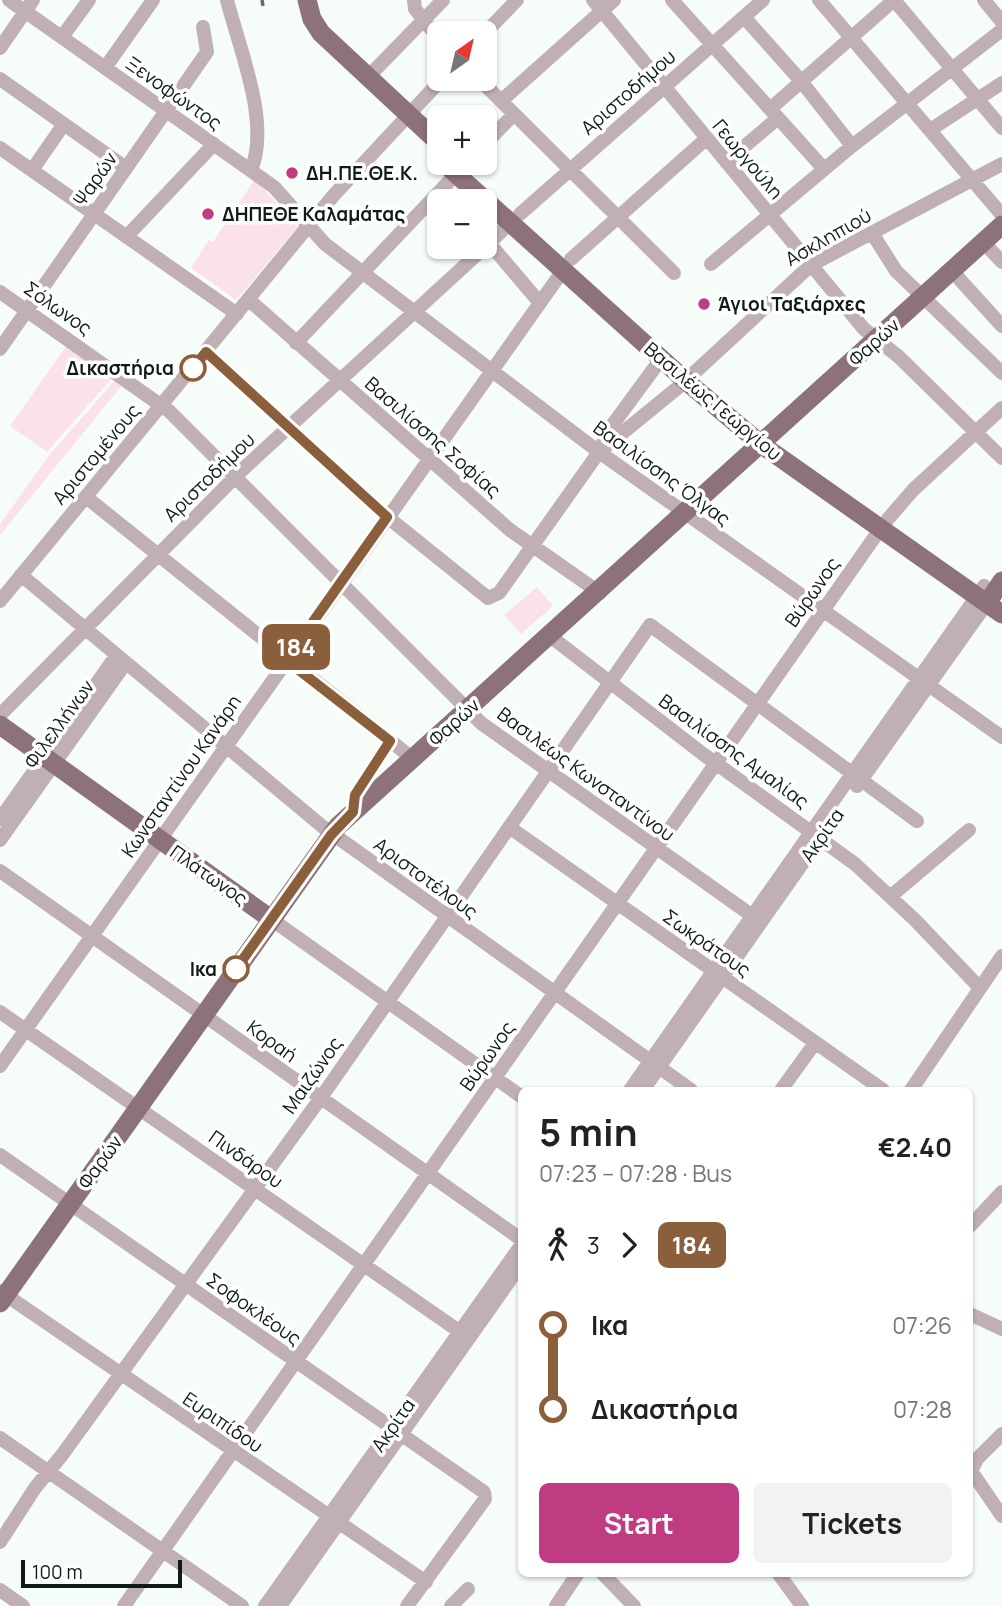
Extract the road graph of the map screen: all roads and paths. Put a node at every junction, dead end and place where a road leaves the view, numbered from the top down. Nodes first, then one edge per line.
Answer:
1 (9, 0) edge
2 (89, 0) edge
3 (153, 0) edge
4 (227, 0) edge
5 (307, 0) edge
6 (414, 0) edge
7 (443, 0) edge
8 (516, 0) edge
9 (614, 0) edge
10 (672, 0) edge
11 (763, 0) edge
12 (819, 0) edge
13 (894, 0) edge
14 (984, 0) edge
15 (598, 5) edge
16 (29, 6) edge
17 (744, 17) junction
18 (423, 21) junction
19 (496, 21) edge
20 (1002, 22) edge
21 (427, 25) edge
22 (204, 27) dead end
23 (1002, 30) edge
24 (62, 37) junction
25 (851, 37) junction
26 (711, 44) junction
27 (0, 48) edge
28 (106, 68) junction
29 (952, 69) junction
30 (368, 77) junction
31 (0, 79) edge
32 (801, 81) junction
33 (1002, 83) edge
34 (663, 86) junction
35 (431, 91) edge
36 (491, 91) edge
37 (977, 99) junction
38 (501, 101) junction
39 (907, 103) junction
40 (167, 111) junction
41 (774, 113) junction
42 (514, 114) junction
43 (404, 120) junction
44 (64, 124) junction
45 (1002, 128) edge
46 (930, 130) junction
47 (497, 132) edge
48 (427, 135) edge
49 (706, 139) junction
50 (214, 144) junction
51 (427, 146) edge
52 (852, 146) junction
53 (0, 148) edge
54 (726, 162) junction
55 (1002, 164) edge
56 (126, 168) junction
57 (569, 169) junction
58 (824, 169) junction
59 (32, 170) junction
60 (251, 170) junction
61 (450, 175) edge
62 (470, 175) edge
63 (973, 180) junction
64 (94, 214) junction
65 (769, 214) junction
66 (1002, 215) edge
67 (617, 216) junction
68 (515, 218) junction
69 (1002, 225) edge
70 (309, 227) junction
71 (872, 233) junction
72 (497, 235) edge
73 (127, 236) junction
74 (983, 242) junction
75 (497, 257) edge
76 (471, 259) edge
77 (1002, 262) edge
78 (568, 264) junction
79 (711, 264) dead end
80 (811, 265) junction
81 (952, 271) junction
82 (674, 273) dead end
83 (362, 274) junction
84 (0, 292) edge
85 (923, 298) junction
86 (249, 300) junction
87 (540, 303) junction
88 (27, 311) junction
89 (412, 312) junction
90 (237, 314) junction
91 (1002, 326) edge
92 (876, 341) junction
93 (296, 343) junction
94 (0, 348) edge
95 (206, 352) junction
96 (661, 359) junction
97 (492, 371) junction
98 (1002, 373) edge
99 (690, 377) junction
100 (338, 380) junction
101 (162, 405) junction
102 (1002, 408) edge
103 (289, 427) junction
104 (976, 432) junction
105 (766, 440) junction
106 (600, 453) junction
107 (1002, 458) edge
108 (429, 460) junction
109 (236, 476) junction
110 (86, 498) junction
111 (686, 514) junction
112 (387, 517) junction
113 (884, 523) junction
114 (532, 547) junction
115 (157, 555) junction
116 (21, 575) junction
117 (341, 583) junction
118 (600, 593) junction
119 (992, 596) edge
120 (0, 601) edge
121 (822, 611) junction
122 (85, 629) junction
123 (550, 636) junction
124 (121, 660) junction
125 (286, 660) junction
126 (923, 682) junction
127 (610, 683) junction
128 (756, 705) junction
129 (467, 710) junction
130 (0, 715) edge
131 (0, 725) edge
132 (1002, 737) edge
133 (390, 741) junction
134 (225, 747) junction
135 (413, 759) junction
136 (49, 760) junction
137 (715, 763) junction
138 (548, 771) junction
139 (857, 777) junction
140 (353, 812) junction
141 (0, 819) edge
142 (917, 821) dead end
143 (509, 827) junction
144 (969, 830) dead end
145 (332, 834) junction
146 (816, 835) junction
147 (160, 839) junction
148 (0, 840) edge
149 (656, 848) junction
150 (0, 872) edge
151 (891, 896) junction
152 (617, 903) junction
153 (446, 916) junction
154 (271, 919) junction
155 (757, 919) junction
156 (92, 936) junction
157 (1002, 956) edge
158 (718, 974) junction
159 (980, 988) junction
160 (554, 993) junction
161 (387, 1001) junction
162 (0, 1012) edge
163 (204, 1016) junction
164 (25, 1030) junction
165 (815, 1042) junction
166 (655, 1065) junction
167 (0, 1066) edge
168 (495, 1078) junction
169 (633, 1087) edge
170 (644, 1087) edge
171 (687, 1087) edge
172 (783, 1087) edge
173 (879, 1087) edge
174 (913, 1087) edge
175 (518, 1094) edge
176 (320, 1099) junction
177 (138, 1108) junction
178 (0, 1155) edge
179 (427, 1175) junction
180 (254, 1188) junction
181 (1002, 1192) edge
182 (70, 1204) junction
183 (973, 1223) edge
184 (518, 1239) edge
185 (518, 1248) edge
186 (364, 1264) junction
187 (518, 1268) edge
188 (185, 1284) junction
189 (2, 1296) edge
190 (973, 1315) edge
191 (1002, 1329) edge
192 (464, 1334) junction
193 (296, 1361) junction
194 (120, 1375) junction
195 (396, 1431) junction
196 (1002, 1434) edge
197 (0, 1438) edge
198 (232, 1452) junction
199 (973, 1467) edge
200 (48, 1471) junction
201 (973, 1474) edge
202 (1002, 1516) edge
203 (334, 1520) junction
204 (0, 1542) edge
205 (163, 1551) junction
206 (575, 1577) edge
207 (606, 1577) edge
208 (781, 1577) edge
209 (426, 1582) junction
210 (468, 1589) dead end
211 (0, 1590) edge
212 (23, 1606) edge
213 (124, 1606) edge
214 (242, 1606) edge
215 (265, 1606) edge
216 (280, 1606) edge
217 (407, 1606) edge
218 (451, 1606) edge
219 (556, 1606) edge
220 (634, 1606) edge
221 (802, 1606) edge

1 - 16 street, Ξενοφώντος
2 - 24 street
3 - 28 street
4 - 60 street
5 - 30 main road
6 - 18 street
7 - 18 street
8 - 19 street
9 - 15 street
10 - 26 street
11 - 17 street, Αριστοδήμου
12 - 25 street
13 - 25 street
13 - 29 street
14 - 20 street
15 - 34 street, Γεωργούλη
15 - 38 street
16 - 24 street, Ξενοφώντος
16 - 27 street
17 - 26 street, Αριστοδήμου
17 - 32 street
18 - 21 street
18 - 30 street
22 - 40 street, Ψαρών
23 - 29 street
24 - 28 street, Ξενοφώντος
25 - 32 street
25 - 39 street
26 - 34 street, Αριστοδήμου
26 - 41 street
28 - 40 street, Ξενοφώντος
29 - 37 street
29 - 39 street
30 - 43 main road
31 - 44 street
32 - 41 street
32 - 52 street
33 - 37 street
34 - 49 street, Γεωργούλη
34 - 57 street, Αριστοδήμου
35 - 43 street, Αριστομένους
36 - 38 street
37 - 45 street
37 - 46 street
38 - 42 street
39 - 46 street
39 - 52 street
40 - 50 street, Ξενοφώντος
40 - 56 street, Ψαρών
41 - 54 street
41 - 58 street
42 - 47 street
42 - 57 street
43 - 48 main road
43 - 51 main road
43 - 70 street, Αριστομένους
44 - 56 street
44 - 59 street
46 - 63 street
49 - 54 street, Γεωργούλη
49 - 67 street, Κωνσταντίνου Κανάρη
50 - 60 street, Ξενοφώντος
50 - 73 street
52 - 58 street
53 - 59 street
54 - 65 street, Γεωργούλη
55 - 63 street, Ασκληπιού
56 - 64 street, Ψαρών
57 - 67 street
57 - 68 street, Αριστοδήμου
58 - 65 street
59 - 64 street
60 - 70 street, Ξενοφώντος
61 - 83 street
62 - 68 main road, Βασιλέως Γεωργίου
63 - 66 street
63 - 71 street, Ασκληπιού
64 - 73 street
64 - 88 street, Ψαρών
65 - 79 street
65 - 80 street, Γεωργούλη
67 - 78 street, Κωνσταντίνου Κανάρη
67 - 82 street
68 - 72 street, Αριστοδήμου
68 - 78 main road, Βασιλέως Γεωργίου
69 - 74 main road, Φαρών
70 - 83 street, Βασιλίσσης Όλγας
70 - 86 street, Αριστομένους
71 - 80 street, Ασκληπιού
71 - 85 street
73 - 90 street
74 - 77 street
74 - 81 main road, Φαρών
75 - 87 street
76 - 89 street, Αριστοδήμου
78 - 87 street, Κωνσταντίνου Κανάρη
78 - 96 main road, Βασιλέως Γεωργίου
78 - 99 main road, Βασιλέως Γεωργίου
80 - 92 street, Γεωργούλη
80 - 99 street, Ασκληπιού
81 - 85 main road, Φαρών
81 - 91 street
83 - 89 street, Βασιλίσσης Όλγας
83 - 93 street
84 - 88 street, Σόλωνος
85 - 92 main road, Φαρών
85 - 98 street
86 - 90 street, Αριστομένους
86 - 93 street, Βασιλίσσης Σοφίας
87 - 97 street, Κωνσταντίνου Κανάρη
88 - 94 street, Ψαρών
88 - 101 street, Σόλωνος
89 - 97 street, Βασιλίσσης Όλγας
89 - 100 street, Αριστοδήμου
90 - 95 street, Αριστομένους
92 - 104 street, Γεωργούλη
92 - 105 main road, Φαρών
93 - 100 street, Βασιλίσσης Σοφίας
95 - 101 street, Αριστομένους
95 - 103 street
96 - 99 main road, Βασιλέως Γεωργίου
96 - 106 street
97 - 106 street, Βασιλίσσης Όλγας
97 - 108 street, Κωνσταντίνου Κανάρη
99 - 105 main road, Βασιλέως Γεωργίου
99 - 106 street, Ασκληπιού
100 - 103 street, Αριστοδήμου
100 - 108 street, Βασιλίσσης Σοφίας
101 - 109 street, Βασιλέως Κωνσταντίνου
101 - 110 street, Αριστομένους
102 - 104 street, Βύρωνος
103 - 109 street, Αριστοδήμου
103 - 112 street
104 - 107 street, Γεωργούλη
104 - 113 street, Βύρωνος
105 - 111 main road, Φαρών
105 - 113 main road, Βασιλέως Γεωργίου
106 - 111 street, Βασιλίσσης Όλγας
106 - 114 street
108 - 112 street, Κωνσταντίνου Κανάρη
108 - 114 street, Βασιλίσσης Σοφίας
109 - 115 street, Αριστοδήμου
109 - 117 street, Βασιλέως Κωνσταντίνου
110 - 115 street
110 - 116 street, Αριστομένους
111 - 118 main road, Φαρών
111 - 121 street, Βασιλίσσης Όλγας
112 - 114 street
112 - 117 street, Κωνσταντίνου Κανάρη
113 - 119 main road, Βασιλέως Γεωργίου
113 - 121 street, Βύρωνος
114 - 118 street, Βασιλίσσης Σοφίας
115 - 122 street, Αριστοδήμου
115 - 125 street
116 - 120 street, Αριστομένους
116 - 122 street, Αριστοτέλους
117 - 125 street, Κωνσταντίνου Κανάρη
117 - 129 street, Βασιλέως Κωνσταντίνου
118 - 123 main road, Φαρών
119 - 126 street, Ακρίτα
121 - 126 street, Βασιλίσσης Όλγας
121 - 128 street, Βύρωνος
122 - 124 street, Αριστοτέλους
122 - 130 street, Αριστοδήμου
123 - 127 street, Βασιλίσσης Αμαλίας
123 - 129 main road, Φαρών
124 - 134 street, Αριστοτέλους
124 - 136 street, Φιλελλήνων
125 - 133 street
125 - 134 street, Κωνσταντίνου Κανάρη
126 - 132 street, Βασιλίσσης Όλγας
126 - 139 street, Ακρίτα
127 - 128 street, Μαιζώνος
127 - 137 street, Βασιλίσσης Αμαλίας
127 - 138 street, Μαιζώνος
128 - 137 street, Βύρωνος
128 - 139 street
129 - 135 main road, Φαρών
129 - 138 street, Βασιλέως Κωνσταντίνου
131 - 136 main road, Πλάτωνος
133 - 135 street
133 - 140 street
134 - 145 street, Αριστοτέλους
134 - 147 street, Κωνσταντίνου Κανάρη
135 - 140 main road, Φαρών
136 - 141 street, Φιλελλήνων
136 - 147 main road, Πλάτωνος
136 - 148 street, Φιλελλήνων
137 - 146 street, Βασιλίσσης Αμαλίας
137 - 149 street, Βύρωνος
138 - 143 street, Μαιζώνος
138 - 149 street, Βασιλέως Κωνσταντίνου
139 - 142 street
139 - 146 street, Ακρίτα
140 - 145 main road, Φαρών
143 - 152 street, Σωκράτους
143 - 153 street, Μαιζώνος
144 - 151 street
145 - 153 street, Αριστοτέλους
145 - 154 main road, Φαρών
146 - 151 street, Βασιλίσσης Αμαλίας
146 - 155 street, Ακρίτα
147 - 154 main road, Πλάτωνος
147 - 156 street, Κωνσταντίνου Κανάρη
149 - 152 street, Βύρωνος
149 - 155 street, Βασιλέως Κωνσταντίνου
150 - 156 street, Κοραή
151 - 159 street, Βασιλίσσης Αμαλίας
152 - 158 street, Σωκράτους
152 - 160 street, Βύρωνος
153 - 160 street, Αριστοτέλους
153 - 161 street, Μαιζώνος
154 - 161 street, Πλάτωνος
154 - 163 main road, Φαρών
155 - 158 street, Ακρίτα
156 - 163 street, Κοραή
156 - 164 street, Κωνσταντίνου Κανάρη
157 - 159 street
158 - 165 street, Σωκράτους
158 - 166 street, Ακρίτα
159 - 174 street
160 - 166 street, Αριστοτέλους
160 - 168 street, Βύρωνος
161 - 168 street, Πλάτωνος
161 - 176 street, Μαιζώνος
162 - 164 street, Πινδάρου
163 - 176 street, Κοραή
163 - 177 main road, Φαρών
164 - 167 street, Κωνσταντίνου Κανάρη
164 - 177 street, Πινδάρου
165 - 172 street
165 - 173 street, Σωκράτους
166 - 169 street, Ακρίτα
166 - 170 street, Ακρίτα
166 - 171 street, Αριστοτέλους
168 - 175 street, Πλάτωνος
168 - 179 street, Βύρωνος
176 - 179 street, Κοραή
176 - 180 street, Μαιζώνος
177 - 180 street, Πινδάρου
177 - 182 main road, Φαρών
178 - 182 street, Σοφοκλέους
179 - 184 street, Κοραή
179 - 186 street, Βύρωνος
180 - 186 street, Πινδάρου
180 - 188 street, Μαιζώνος
181 - 183 street
182 - 188 street, Σοφοκλέους
182 - 189 main road, Φαρών
185 - 192 street, Ακρίτα
186 - 192 street, Πινδάρου
186 - 193 street, Βύρωνος
187 - 192 street, Ακρίτα
188 - 193 street, Σοφοκλέους
188 - 194 street, Μαιζώνος
189 - 194 street, Ευριπίδου
190 - 191 street
192 - 195 street, Ακρίτα
193 - 195 street, Σοφοκλέους
193 - 198 street, Βύρωνος
194 - 198 street, Ευριπίδου
194 - 200 street, Μαιζώνος
195 - 203 street, Ακρίτα
195 - 209 street, Σοφοκλέους
196 - 199 street
197 - 200 street
198 - 203 street, Ευριπίδου
198 - 205 street, Βύρωνος
200 - 204 street, Μαιζώνος
200 - 205 street
201 - 202 street
203 - 209 street, Ευριπίδου
203 - 215 street, Ακρίτα
203 - 216 street, Ακρίτα
205 - 213 street, Βύρωνος
205 - 214 street
206 - 219 street
207 - 220 street
208 - 221 street
209 - 217 street
210 - 218 street
211 - 212 street

